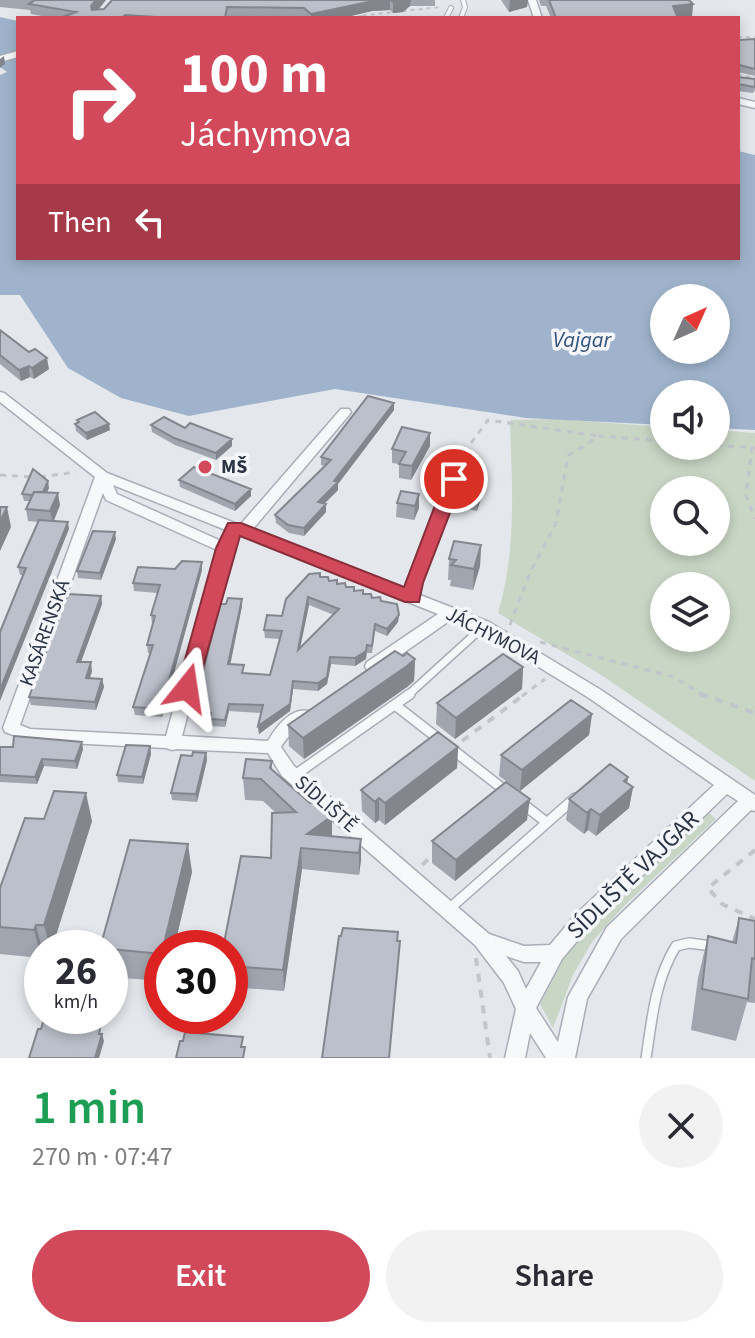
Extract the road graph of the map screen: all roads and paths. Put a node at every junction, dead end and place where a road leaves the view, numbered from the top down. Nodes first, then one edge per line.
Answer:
1 (451, 8) dead end
2 (409, 13) junction
3 (359, 16) edge
4 (410, 16) edge
5 (439, 16) edge
6 (447, 16) edge
7 (0, 396) edge
8 (345, 412) dead end
9 (599, 436) junction
10 (650, 440) edge
11 (730, 446) edge
12 (753, 448) edge
13 (464, 453) joint
14 (76, 472) dead end
15 (0, 475) edge
16 (102, 476) junction
17 (755, 519) edge
18 (238, 529) junction
19 (225, 548) junction
20 (412, 597) junction
21 (450, 613) junction
22 (510, 625) dead end
23 (484, 626) junction
24 (539, 642) dead end
25 (550, 675) dead end
26 (358, 676) edge
27 (395, 705) junction
28 (314, 707) edge
29 (755, 713) edge
30 (460, 743) dead end
31 (172, 744) junction
32 (273, 747) junction
33 (294, 776) junction
34 (725, 785) junction
35 (582, 793) edge
36 (752, 802) edge
37 (546, 822) junction
38 (755, 850) edge
39 (439, 851) edge
40 (416, 870) dead end
41 (448, 910) junction
42 (755, 919) edge
43 (477, 935) junction
44 (720, 947) edge
45 (555, 953) junction
46 (526, 1009) junction
47 (490, 1058) edge
48 (515, 1058) edge
49 (557, 1058) edge
50 (565, 1058) edge
51 (646, 1058) edge

1 - 6 lane
2 - 3 path
2 - 4 path
2 - 5 path
7 - 16 street, JÁCHYMOVA
8 - 18 street
9 - 10 path
9 - 13 path
9 - 22 path
11 - 12 path
12 - 17 path
13 - 20 street
14 - 15 path
16 - 18 street, JÁCHYMOVA
16 - 19 street
16 - 31 street, KASÁRENSKÁ
18 - 19 street
18 - 20 street, JÁCHYMOVA
19 - 31 street
20 - 21 street, JÁCHYMOVA
21 - 23 street, JÁCHYMOVA
21 - 26 street
23 - 27 lane
23 - 34 street, JÁCHYMOVA
24 - 29 path
25 - 30 path
27 - 33 lane
27 - 37 lane
28 - 32 street
31 - 32 street
32 - 33 street, SÍDLIŠTĚ
33 - 41 street, SÍDLIŠTĚ
34 - 36 street, JÁCHYMOVA
34 - 45 street, SÍDLIŠTĚ VAJGAR
35 - 37 lane
36 - 50 street, SÍDLIŠTĚ VAJGAR
37 - 41 lane
38 - 42 path
39 - 40 path
41 - 43 street, SÍDLIŠTĚ
43 - 45 street
43 - 46 street
43 - 47 path
44 - 51 lane
45 - 46 street, SÍDLIŠTĚ VAJGAR
46 - 48 street, SÍDLIŠTĚ VAJGAR
46 - 49 street

